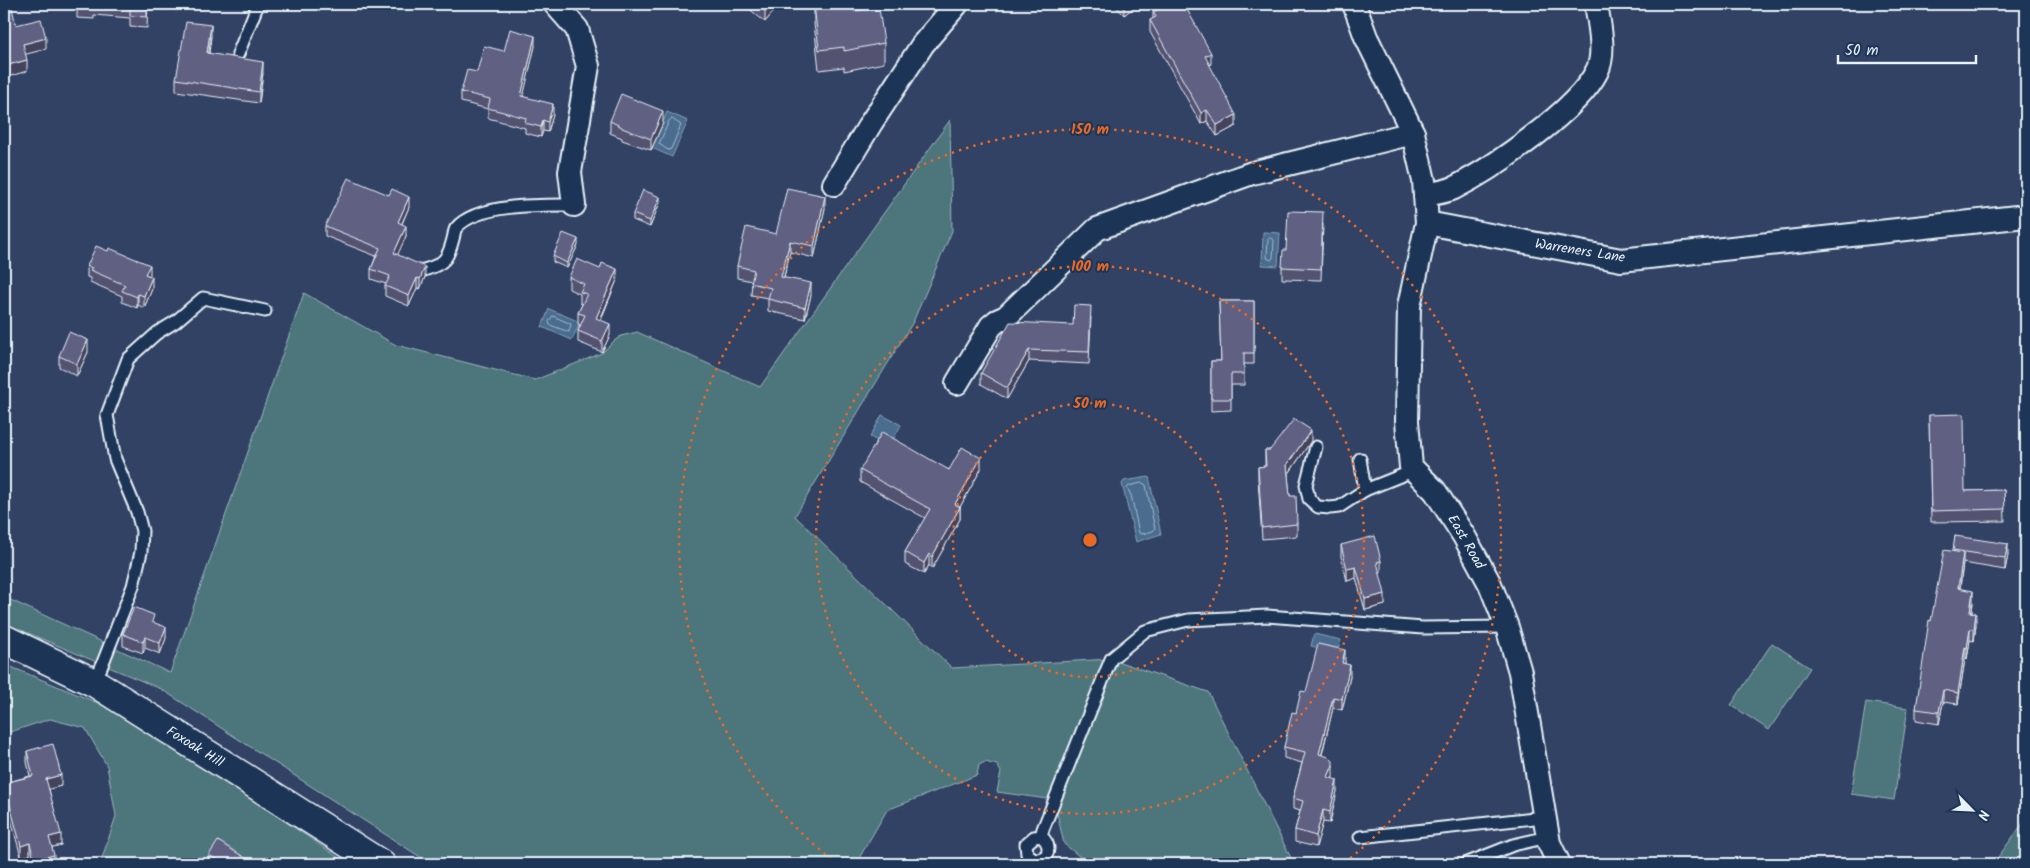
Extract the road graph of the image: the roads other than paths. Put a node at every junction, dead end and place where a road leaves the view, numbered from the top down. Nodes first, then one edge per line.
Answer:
1 (258, 4) edge
2 (554, 4) edge
3 (957, 4) edge
4 (1354, 4) edge
5 (1596, 4) edge
6 (238, 54) dead end
7 (1413, 133) junction
8 (834, 184) dead end
9 (1425, 195) junction
10 (574, 205) joint
11 (2026, 216) edge
12 (1427, 223) junction
13 (424, 270) edge
14 (265, 311) dead end
15 (957, 383) dead end
16 (1316, 447) dead end
17 (1360, 459) dead end
18 (1415, 470) junction
19 (1365, 490) junction
20 (1507, 627) junction
21 (4, 639) edge
22 (95, 683) junction
23 (1546, 827) junction
24 (1041, 836) dead end
25 (1360, 837) dead end
26 (382, 864) edge
27 (1465, 864) edge
28 (1559, 864) edge

1 - 6 lane
2 - 10 street
3 - 8 street
4 - 7 street
5 - 9 street
7 - 9 street
7 - 15 street
9 - 12 street
10 - 13 lane
11 - 12 street, Warreners Lane
12 - 18 street, East Road
14 - 22 lane
16 - 19 lane
17 - 19 lane
18 - 19 lane
18 - 20 street, East Road
20 - 23 street, East Road
20 - 24 lane
21 - 22 main road, Foxoak Hill
22 - 26 main road, Foxoak Hill
23 - 25 lane
23 - 27 lane
23 - 28 street, East Road

